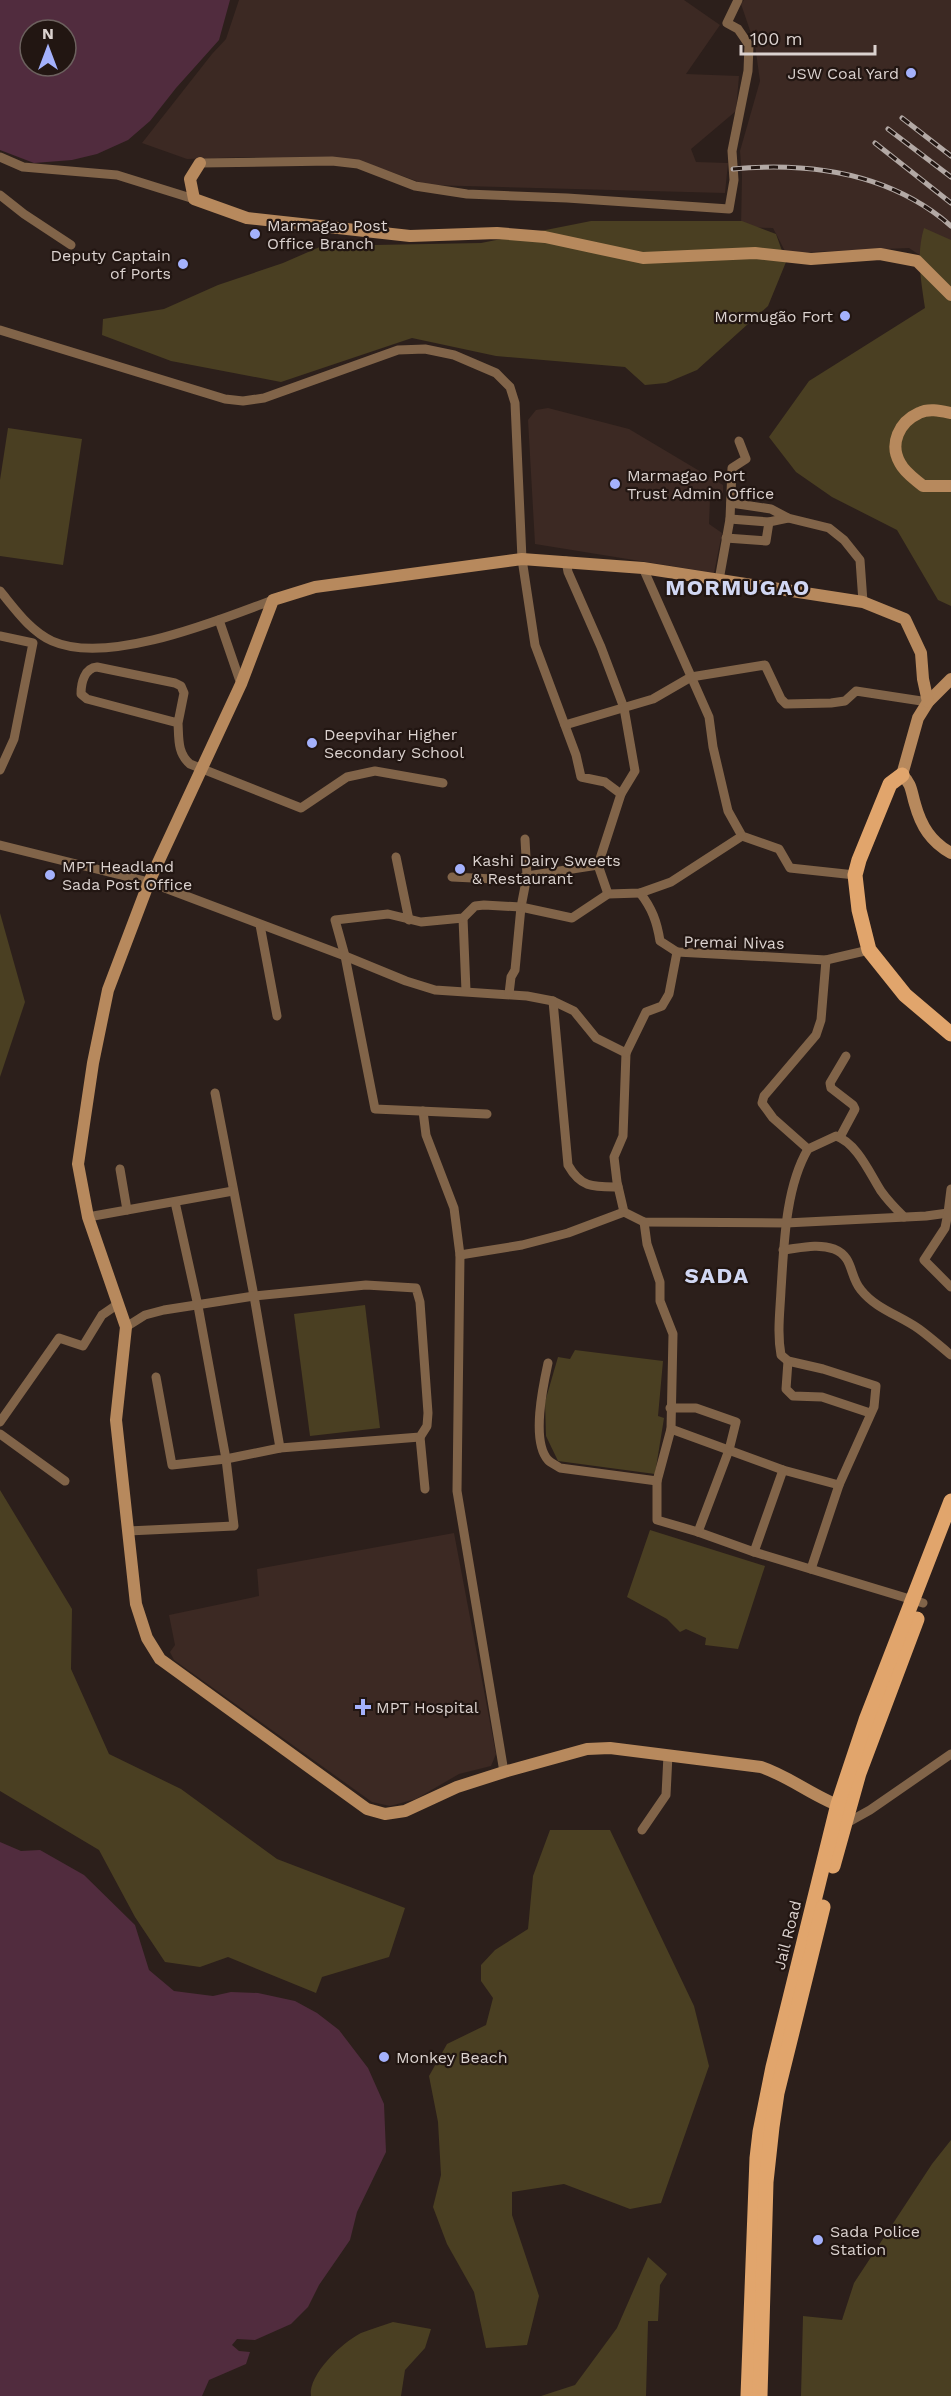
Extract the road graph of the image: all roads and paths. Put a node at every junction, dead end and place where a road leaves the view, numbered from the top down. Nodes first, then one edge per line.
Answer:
1 (738, 0) edge
2 (0, 157) edge
3 (200, 163) joint
4 (0, 195) edge
5 (194, 199) junction
6 (71, 245) dead end
7 (951, 295) edge
8 (0, 330) edge
9 (951, 413) edge
10 (739, 441) dead end
11 (951, 486) edge
12 (731, 503) junction
13 (788, 518) junction
14 (729, 519) junction
15 (769, 522) junction
16 (726, 538) junction
17 (522, 559) junction
18 (566, 561) junction
19 (643, 568) junction
20 (719, 580) junction
21 (0, 591) edge
22 (273, 600) junction
23 (863, 602) junction
24 (219, 620) junction
25 (0, 636) edge
26 (691, 677) junction
27 (951, 679) edge
28 (241, 684) junction
29 (928, 702) junction
30 (624, 708) junction
31 (178, 723) junction
32 (564, 725) junction
33 (202, 769) junction
34 (0, 771) edge
35 (902, 775) junction
36 (443, 783) dead end
37 (621, 794) junction
38 (741, 836) junction
39 (525, 838) dead end
40 (0, 845) edge
41 (951, 853) edge
42 (396, 857) dead end
43 (598, 864) junction
44 (855, 875) junction
45 (527, 876) junction
46 (452, 877) dead end
47 (149, 882) junction
48 (640, 893) junction
49 (608, 894) junction
50 (521, 907) junction
51 (463, 918) junction
52 (409, 920) junction
53 (260, 925) junction
54 (869, 950) junction
55 (677, 952) junction
56 (345, 956) junction
57 (826, 960) junction
58 (466, 991) junction
59 (509, 994) junction
60 (554, 1001) junction
61 (277, 1016) dead end
62 (951, 1034) edge
63 (626, 1053) junction
64 (846, 1056) dead end
65 (215, 1093) dead end
66 (423, 1111) junction
67 (487, 1114) dead end
68 (840, 1137) junction
69 (808, 1149) junction
70 (120, 1169) dead end
71 (618, 1187) junction
72 (951, 1189) edge
73 (233, 1191) junction
74 (175, 1202) junction
75 (127, 1210) junction
76 (624, 1212) junction
77 (948, 1213) junction
78 (88, 1217) junction
79 (904, 1217) junction
80 (644, 1222) junction
81 (786, 1223) junction
82 (948, 1230) edge
83 (783, 1250) junction
84 (460, 1255) junction
85 (951, 1287) edge
86 (254, 1296) junction
87 (118, 1304) junction
88 (198, 1306) junction
89 (126, 1327) junction
90 (951, 1355) edge
91 (788, 1361) junction
92 (548, 1363) dead end
93 (156, 1377) dead end
94 (670, 1407) junction
95 (870, 1413) junction
96 (0, 1422) edge
97 (671, 1430) junction
98 (0, 1434) edge
99 (420, 1437) junction
100 (280, 1448) junction
101 (729, 1450) junction
102 (226, 1459) junction
103 (783, 1470) junction
104 (65, 1481) dead end
105 (657, 1481) junction
106 (839, 1485) junction
107 (425, 1489) dead end
108 (951, 1501) edge
109 (951, 1530) edge
110 (128, 1531) junction
111 (698, 1532) junction
112 (754, 1552) junction
113 (811, 1569) junction
114 (918, 1602) junction
115 (951, 1754) edge
116 (668, 1755) junction
117 (504, 1772) junction
118 (843, 1807) junction
119 (838, 1825) junction
120 (642, 1830) dead end
121 (748, 2396) edge
122 (760, 2396) edge

1 - 3 street
2 - 5 street
3 - 5 street
4 - 6 street
5 - 7 street
8 - 17 street
9 - 11 street
10 - 12 street
12 - 13 street
12 - 14 street
13 - 15 street
13 - 23 street
14 - 15 street
14 - 16 street
15 - 16 street
16 - 20 street
17 - 18 street
17 - 22 street
17 - 32 street
18 - 19 street
18 - 30 street
19 - 20 street
19 - 26 street
20 - 23 street
21 - 24 street
22 - 24 street
22 - 28 street
23 - 29 street
24 - 28 street
25 - 34 street
26 - 29 street
26 - 30 street
26 - 38 street
27 - 29 street
28 - 33 street
29 - 35 street
30 - 32 street
30 - 37 street
31 - 31 street
31 - 33 street
32 - 37 street
33 - 36 street
33 - 47 street
35 - 41 street
35 - 44 main road
37 - 43 street
38 - 44 street
38 - 48 street
39 - 45 street
40 - 47 street
42 - 52 street
43 - 45 street
43 - 49 street
44 - 54 main road
45 - 46 street
45 - 50 street
47 - 53 street
47 - 78 street
48 - 49 street
48 - 55 street
49 - 50 street
50 - 51 street
50 - 59 street
51 - 52 street
51 - 58 street
52 - 56 street
53 - 56 street
53 - 61 street
54 - 57 street, Premai Nivas
54 - 62 main road
55 - 57 street, Premai Nivas
55 - 63 street, Premai Nivas
56 - 58 street
56 - 66 street
57 - 69 street
58 - 59 street
59 - 60 street
60 - 63 street
60 - 71 street
63 - 71 street
64 - 68 street
65 - 73 street
66 - 67 street
66 - 84 street
68 - 69 street
68 - 79 street
69 - 81 street
70 - 75 street
71 - 76 street
72 - 77 street
73 - 74 street
73 - 86 street
74 - 75 street
74 - 88 street
75 - 78 street
76 - 80 street
76 - 84 street
77 - 79 street
77 - 82 street
78 - 87 street
79 - 81 street
80 - 81 street
80 - 94 street
81 - 83 street
82 - 85 street
83 - 90 street
83 - 91 street
84 - 117 street
86 - 88 street
86 - 99 street
86 - 100 street
87 - 89 street
87 - 96 street
88 - 89 street
88 - 102 street
89 - 110 street
91 - 95 street
91 - 95 street
92 - 105 street
93 - 102 street
94 - 97 street
94 - 101 street
95 - 106 street
97 - 101 street
97 - 105 street
98 - 104 street
99 - 100 street
99 - 107 street
100 - 102 street
101 - 103 street
101 - 111 street
102 - 110 street
103 - 106 street
103 - 112 street
105 - 111 street
106 - 113 street
108 - 114 main road, Jail Road
109 - 114 main road, Jail Road
110 - 117 street
111 - 112 street
112 - 113 street
113 - 114 street
114 - 118 main road, Jail Road
115 - 119 street
116 - 117 street
116 - 118 street
116 - 120 street
118 - 119 main road, Jail Road
119 - 121 main road, Jail Road
119 - 122 main road, Jail Road

